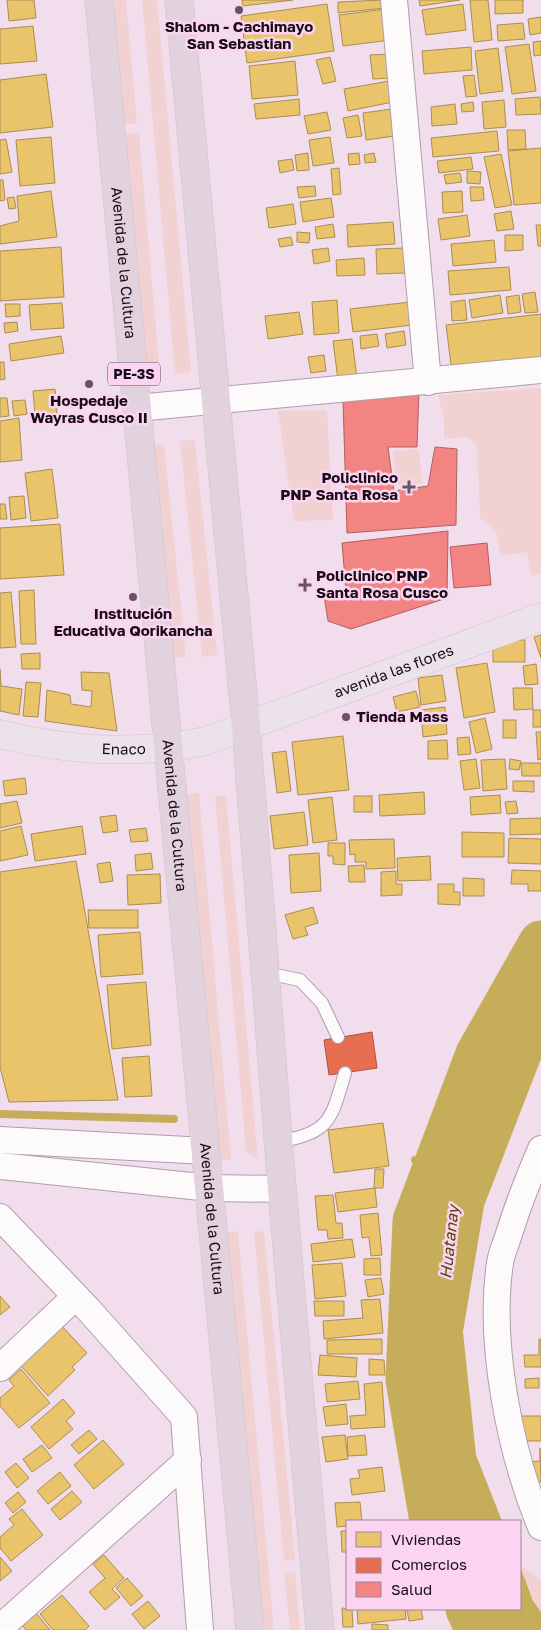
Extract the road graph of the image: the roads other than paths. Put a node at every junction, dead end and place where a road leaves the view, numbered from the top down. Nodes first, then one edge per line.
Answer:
1 (99, 0) edge
2 (179, 0) edge
3 (394, 0) edge
4 (541, 370) edge
5 (428, 382) junction
6 (218, 402) junction
7 (137, 408) junction
8 (541, 617) edge
9 (246, 727) junction
10 (0, 734) edge
11 (169, 749) junction
12 (266, 973) junction
13 (338, 1037) dead end
14 (345, 1073) dead end
15 (0, 1140) edge
16 (278, 1142) junction
17 (541, 1149) edge
18 (206, 1151) junction
19 (0, 1166) edge
20 (210, 1188) junction
21 (282, 1189) junction
22 (0, 1217) edge
23 (76, 1298) junction
24 (0, 1368) edge
25 (188, 1460) junction
26 (541, 1528) edge
27 (0, 1628) edge
28 (200, 1630) edge
29 (250, 1630) edge
30 (320, 1630) edge

1 - 7 highway, Avenida de la Cultura / PE-3S
2 - 6 highway
3 - 5 street
4 - 5 street
5 - 6 street
6 - 7 street
6 - 9 highway
7 - 11 highway, Avenida de la Cultura / PE-3S
8 - 9 main road, avenida las flores
9 - 11 main road, Enaco
9 - 12 highway
10 - 11 main road, Enaco
11 - 18 highway, Avenida de la Cultura
12 - 13 lane
12 - 16 highway
14 - 16 lane
15 - 18 street
16 - 21 highway
17 - 26 street
18 - 20 highway, Avenida de la Cultura
19 - 20 street
20 - 21 street
20 - 29 highway, Avenida de la Cultura
21 - 30 highway
22 - 23 street
23 - 24 street
23 - 25 street
25 - 27 street
25 - 28 street

